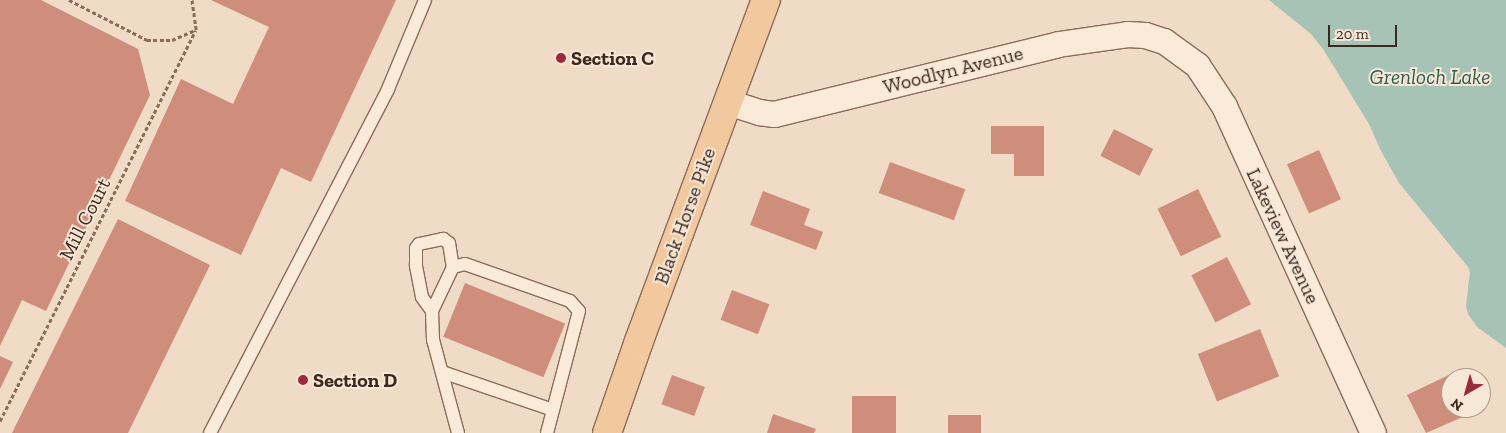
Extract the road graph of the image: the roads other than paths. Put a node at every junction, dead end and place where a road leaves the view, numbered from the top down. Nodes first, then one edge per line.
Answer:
1 (425, 0) edge
2 (766, 0) edge
3 (1178, 49) joint
4 (728, 102) junction
5 (453, 268) junction
6 (432, 311) junction
7 (442, 372) junction
8 (554, 407) junction
9 (210, 433) edge
10 (458, 433) edge
11 (547, 433) edge
12 (607, 433) edge
13 (1373, 433) edge

1 - 9 lane
2 - 4 main road, Black Horse Pike
3 - 4 street, Woodlyn Avenue
3 - 13 street, Lakeview Avenue
4 - 12 main road, Black Horse Pike
5 - 6 lane
5 - 6 lane
5 - 8 lane
6 - 7 lane
7 - 8 lane
7 - 10 lane
8 - 11 lane

